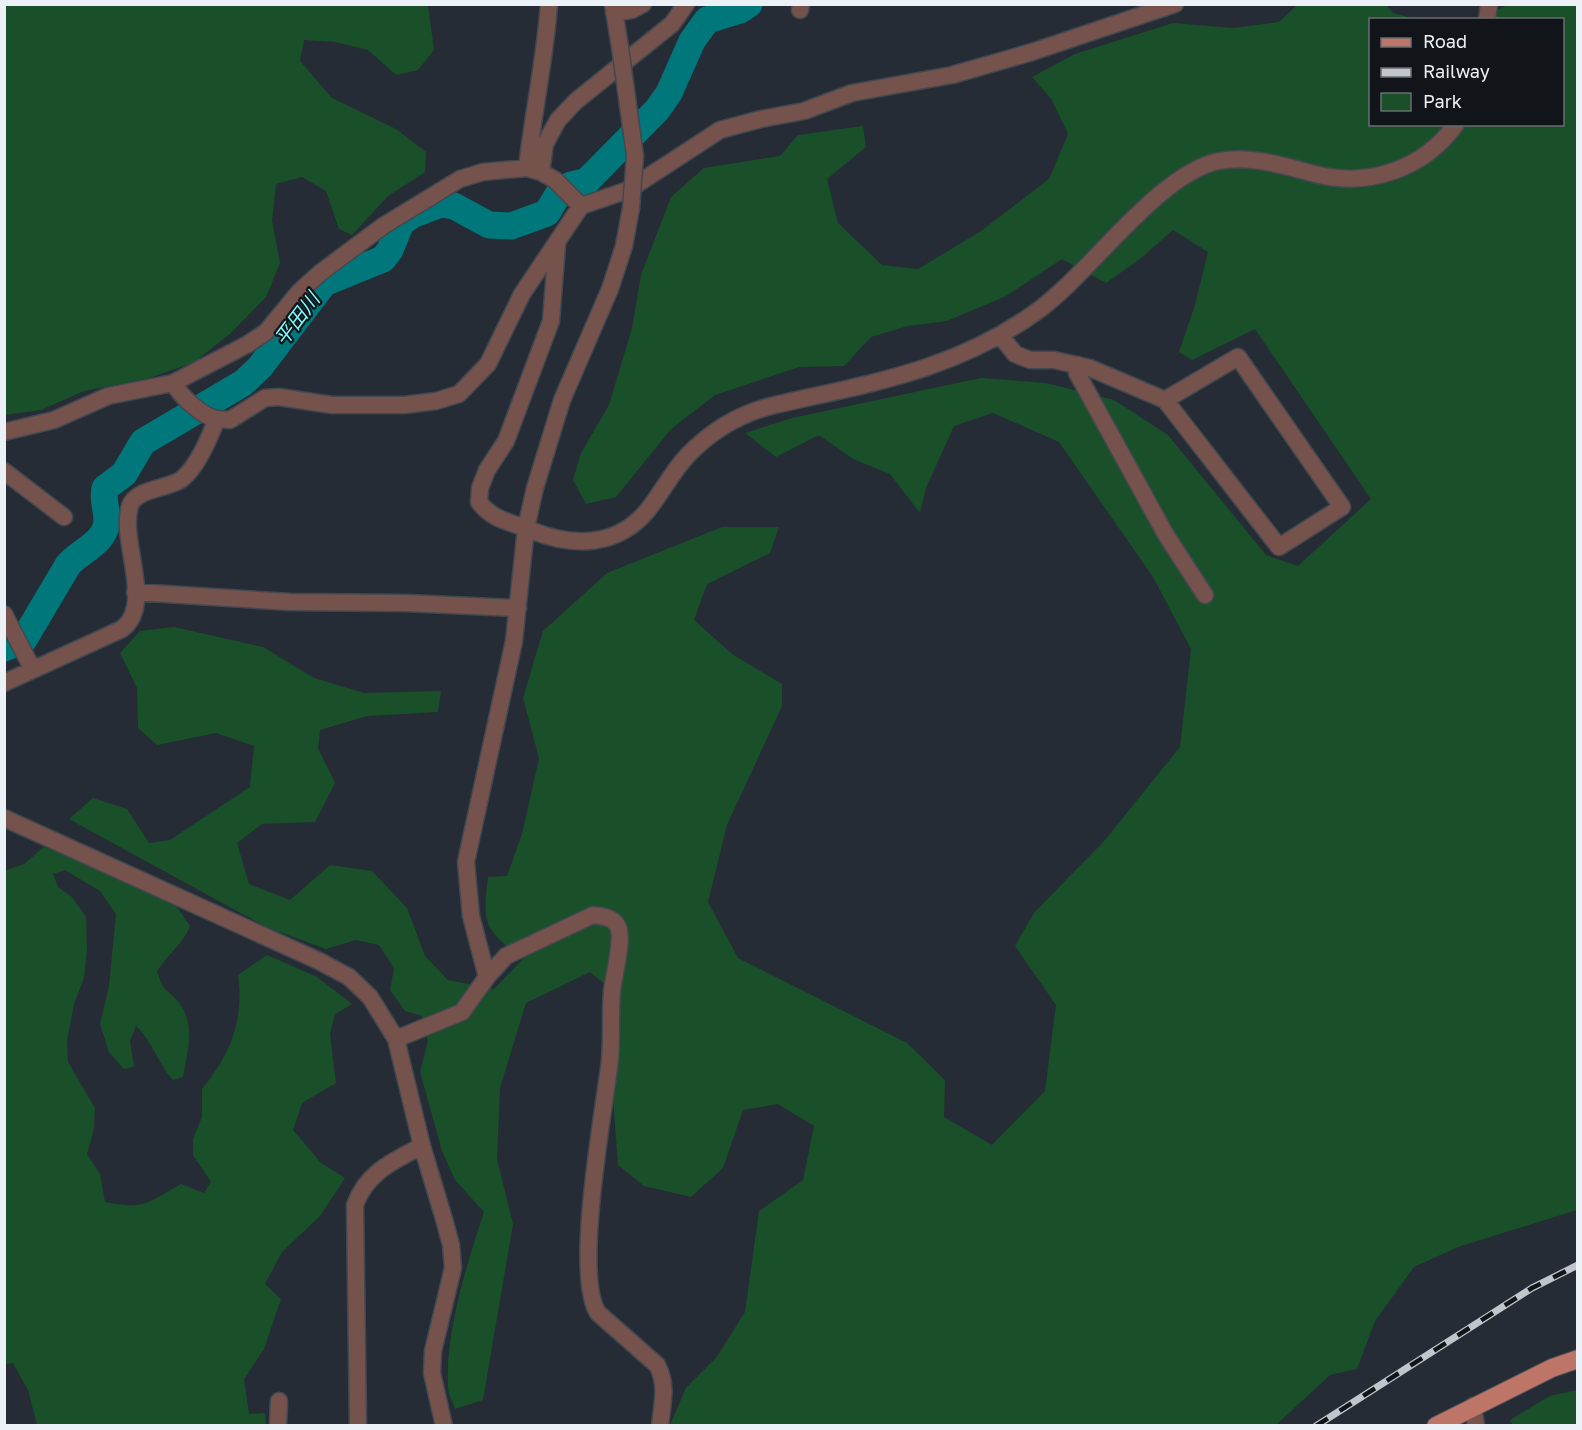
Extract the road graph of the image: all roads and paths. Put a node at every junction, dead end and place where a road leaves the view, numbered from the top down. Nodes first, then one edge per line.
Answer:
1 (549, 4) edge
2 (643, 4) edge
3 (686, 4) edge
4 (1175, 4) edge
5 (613, 9) edge
6 (1454, 126) edge
7 (534, 170) junction
8 (581, 206) junction
9 (557, 244) junction
10 (1000, 335) junction
11 (1084, 366) junction
12 (173, 383) junction
13 (1165, 400) junction
14 (210, 416) junction
15 (4, 432) edge
16 (4, 471) edge
17 (64, 517) dead end
18 (526, 528) junction
19 (135, 592) junction
20 (1205, 595) dead end
21 (519, 608) junction
22 (4, 614) edge
23 (32, 669) junction
24 (4, 683) edge
25 (4, 818) edge
26 (487, 977) junction
27 (396, 1040) junction
28 (422, 1146) junction
29 (1578, 1359) edge
30 (279, 1401) dead end
31 (1473, 1406) junction
32 (278, 1425) edge
33 (358, 1425) edge
34 (444, 1425) edge
35 (660, 1425) edge
36 (1436, 1425) edge
37 (1476, 1425) edge

1 - 7 street
2 - 5 street
3 - 7 street
4 - 8 street
5 - 18 street, bridge
6 - 10 street
7 - 8 street
7 - 12 street
8 - 9 street
9 - 14 street
9 - 18 street
10 - 11 street
10 - 18 street
11 - 13 street
11 - 20 street
12 - 14 street
12 - 15 street
13 - 13 street
14 - 19 street
16 - 17 street
18 - 21 street
19 - 21 street
19 - 23 street
21 - 26 street
22 - 23 street
23 - 24 street
25 - 27 street
26 - 27 street
26 - 35 street
27 - 28 street
28 - 33 street
28 - 34 street
29 - 31 main road
30 - 32 street
31 - 36 main road
31 - 37 street

